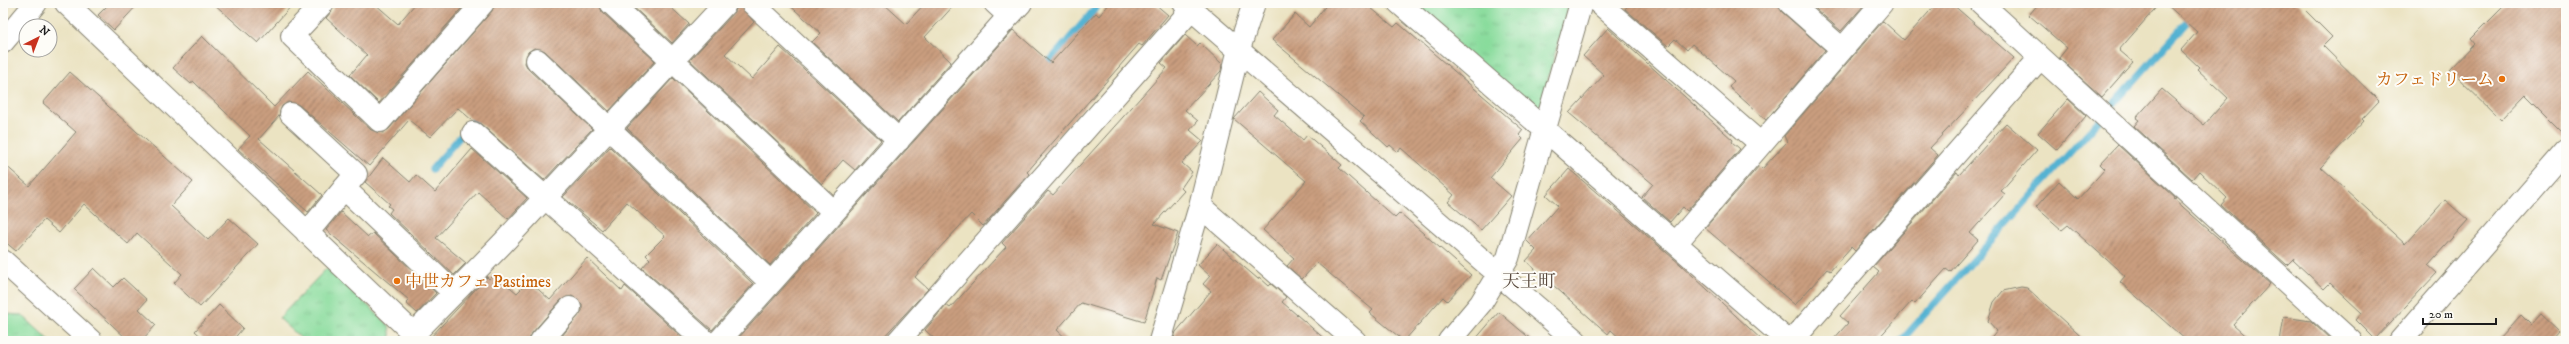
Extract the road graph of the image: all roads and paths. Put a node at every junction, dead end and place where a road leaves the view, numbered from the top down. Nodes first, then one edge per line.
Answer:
1 (36, 3) edge
2 (66, 3) edge
3 (323, 3) edge
4 (483, 3) edge
5 (611, 3) edge
6 (726, 3) edge
7 (752, 3) edge
8 (1254, 3) edge
9 (1582, 3) edge
10 (1599, 3) edge
11 (1790, 3) edge
12 (1882, 3) edge
13 (1981, 3) edge
14 (1406, 5) edge
15 (1188, 6) edge
16 (1008, 7) edge
17 (3, 42) edge
18 (1239, 49) junction
19 (1842, 49) junction
20 (2040, 58) junction
21 (537, 60) dead end
22 (671, 61) junction
23 (291, 114) dead end
24 (608, 129) junction
25 (1545, 129) junction
26 (474, 133) dead end
27 (898, 140) junction
28 (1760, 144) junction
29 (2566, 151) edge
30 (344, 188) junction
31 (544, 198) junction
32 (1200, 206) junction
33 (834, 212) junction
34 (306, 233) junction
35 (1676, 243) junction
36 (3, 262) edge
37 (1498, 274) junction
38 (771, 283) junction
39 (454, 293) junction
40 (570, 308) dead end
41 (410, 338) edge
42 (91, 341) edge
43 (541, 341) edge
44 (705, 341) edge
45 (719, 341) edge
46 (898, 341) edge
47 (1160, 341) edge
48 (1355, 341) edge
49 (1449, 341) edge
50 (1576, 341) edge
51 (1788, 341) edge
52 (1792, 341) edge
53 (2351, 341) edge
54 (2400, 341) edge

1 - 17 street
2 - 34 street
3 - 4 street
5 - 22 street
6 - 22 street
7 - 27 street
8 - 18 street
9 - 25 street
10 - 28 street
11 - 19 street
12 - 19 street
13 - 20 street
14 - 25 street
15 - 18 street
15 - 46 street
16 - 27 street
18 - 32 street
18 - 37 street
19 - 28 street
20 - 52 street
20 - 53 street
21 - 24 street
22 - 24 street
22 - 33 street
23 - 30 street
24 - 31 street
24 - 38 street
25 - 35 street
25 - 37 street
26 - 31 street
27 - 33 street
28 - 35 street
29 - 54 street
30 - 34 street
30 - 39 street
31 - 39 street
31 - 44 street
32 - 47 street
32 - 48 street
33 - 38 street
34 - 41 street
35 - 51 street
36 - 42 street
37 - 49 street
37 - 50 street
38 - 45 street
39 - 41 street
40 - 43 street

